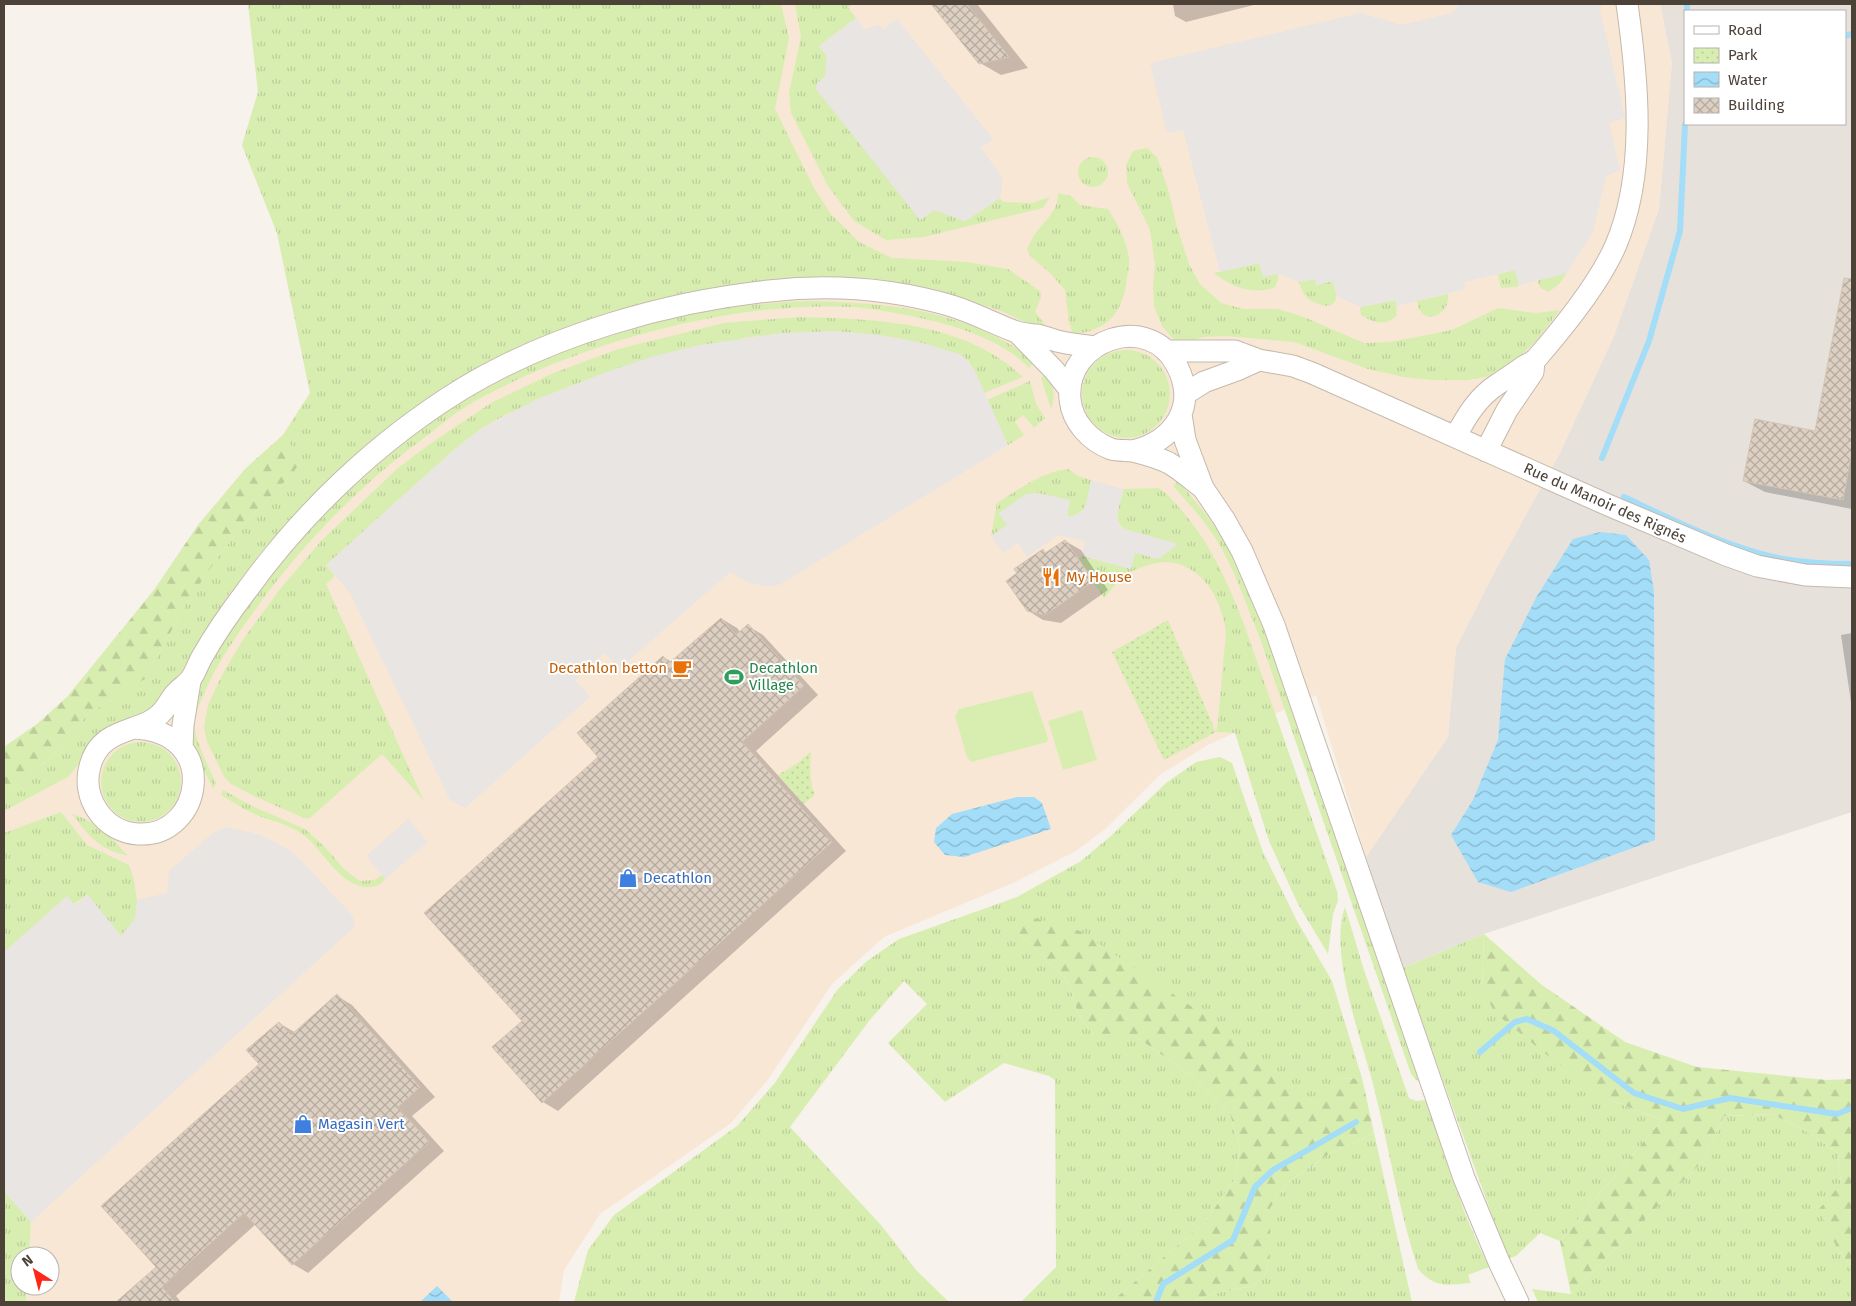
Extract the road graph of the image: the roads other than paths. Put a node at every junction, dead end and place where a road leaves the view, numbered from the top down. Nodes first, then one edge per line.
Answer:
1 (1627, 4) edge
2 (1017, 332) junction
3 (1094, 347) junction
4 (1166, 351) junction
5 (1259, 360) junction
6 (1534, 361) junction
7 (1070, 390) junction
8 (1183, 404) junction
9 (1456, 436) junction
10 (1486, 450) junction
11 (1132, 451) junction
12 (1203, 488) junction
13 (1852, 576) edge
14 (190, 681) junction
15 (132, 728) junction
16 (182, 748) junction
17 (1517, 1299) edge

1 - 6 street
2 - 3 street
2 - 7 street
2 - 14 street
3 - 4 street
3 - 7 street
4 - 5 street, Rue du Manoir des Rignés
4 - 8 street
5 - 8 street
5 - 9 street, Rue du Manoir des Rignés
6 - 9 street
6 - 10 street
7 - 11 street
8 - 11 street
8 - 12 street
9 - 10 street, Rue du Manoir des Rignés
10 - 13 street, Rue du Manoir des Rignés
11 - 12 street
12 - 17 street
14 - 15 street
14 - 16 street
15 - 16 street
15 - 16 street

